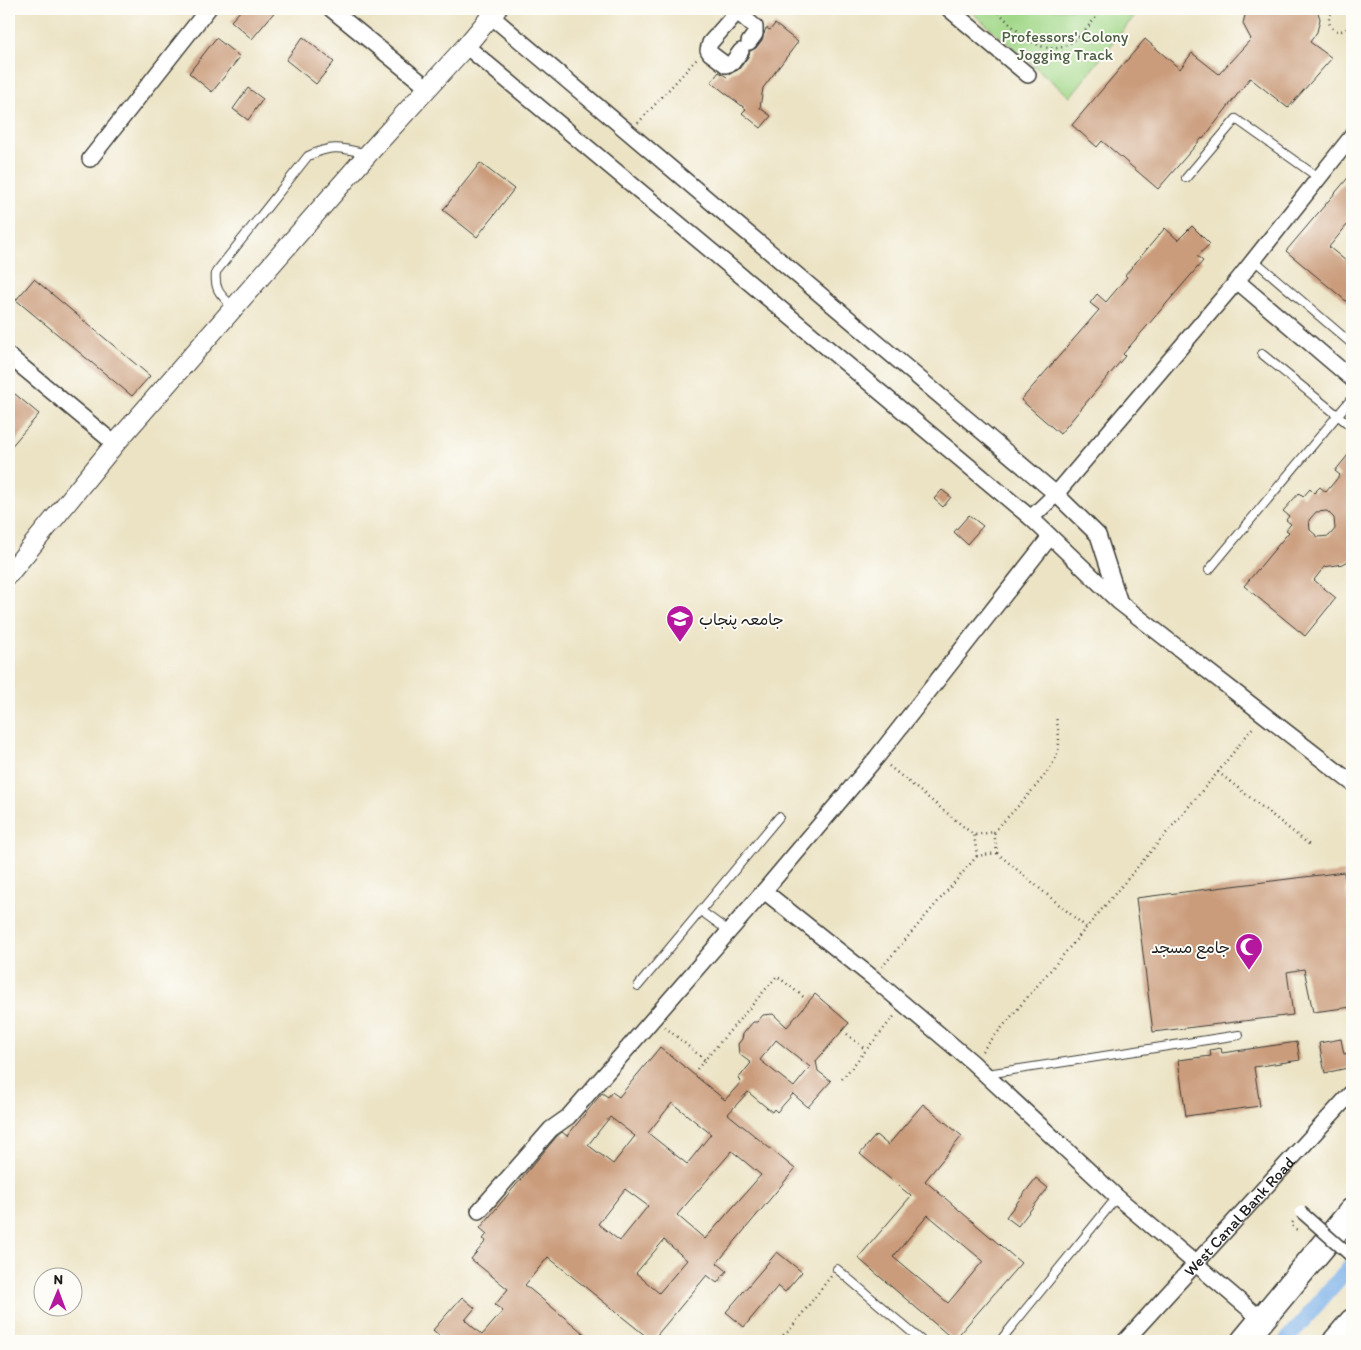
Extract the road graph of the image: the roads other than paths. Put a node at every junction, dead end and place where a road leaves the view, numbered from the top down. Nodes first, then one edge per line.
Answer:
1 (208, 9) edge
2 (331, 9) edge
3 (949, 9) edge
4 (735, 11) edge
5 (494, 12) edge
6 (466, 46) junction
7 (1028, 75) dead end
8 (428, 88) junction
9 (1352, 136) edge
10 (368, 154) junction
11 (90, 159) dead end
12 (1186, 178) dead end
13 (1319, 178) junction
14 (1254, 260) junction
15 (1237, 281) junction
16 (234, 308) junction
17 (1352, 344) edge
18 (1262, 354) dead end
19 (9, 356) edge
20 (1352, 379) edge
21 (1352, 398) edge
22 (1339, 416) junction
23 (1352, 427) edge
24 (115, 444) junction
25 (1056, 494) junction
26 (1032, 518) junction
27 (1050, 537) junction
28 (1209, 570) dead end
29 (9, 574) edge
30 (1119, 602) junction
31 (1352, 783) edge
32 (779, 818) dead end
33 (764, 891) junction
34 (700, 911) junction
35 (730, 932) junction
36 (638, 986) dead end
37 (1239, 1035) dead end
38 (987, 1074) junction
39 (1352, 1092) edge
40 (1117, 1197) junction
41 (479, 1211) dead end
42 (1301, 1212) dead end
43 (1352, 1212) edge
44 (1352, 1257) edge
45 (1196, 1262) junction
46 (837, 1269) road end
47 (1262, 1320) junction
48 (1352, 1322) edge
49 (922, 1341) edge
50 (1000, 1341) edge
51 (1125, 1341) edge
52 (1244, 1341) edge
53 (1336, 1341) edge

1 - 11 street
2 - 8 street
3 - 7 street
4 - 4 street
5 - 6 street
5 - 25 street
6 - 8 street
6 - 26 street
8 - 10 street
9 - 13 street
10 - 16 street
10 - 16 lane
12 - 13 lane
13 - 14 street
14 - 15 street
14 - 17 lane
15 - 20 street
15 - 25 street
16 - 24 street
18 - 22 lane
19 - 24 street
21 - 22 lane
22 - 23 lane
22 - 28 lane
24 - 29 street
25 - 26 street
25 - 30 street
26 - 27 street
27 - 30 street
27 - 33 street
30 - 31 street
32 - 34 lane
33 - 35 street
33 - 38 street
34 - 35 lane
34 - 36 lane
35 - 41 street
37 - 38 lane
38 - 40 street
39 - 45 street, West Canal Bank Road
40 - 45 street
40 - 50 lane
42 - 44 street, bridge
43 - 47 highway
45 - 47 street
45 - 51 street, West Canal Bank Road
46 - 49 lane
47 - 52 highway
48 - 53 highway

